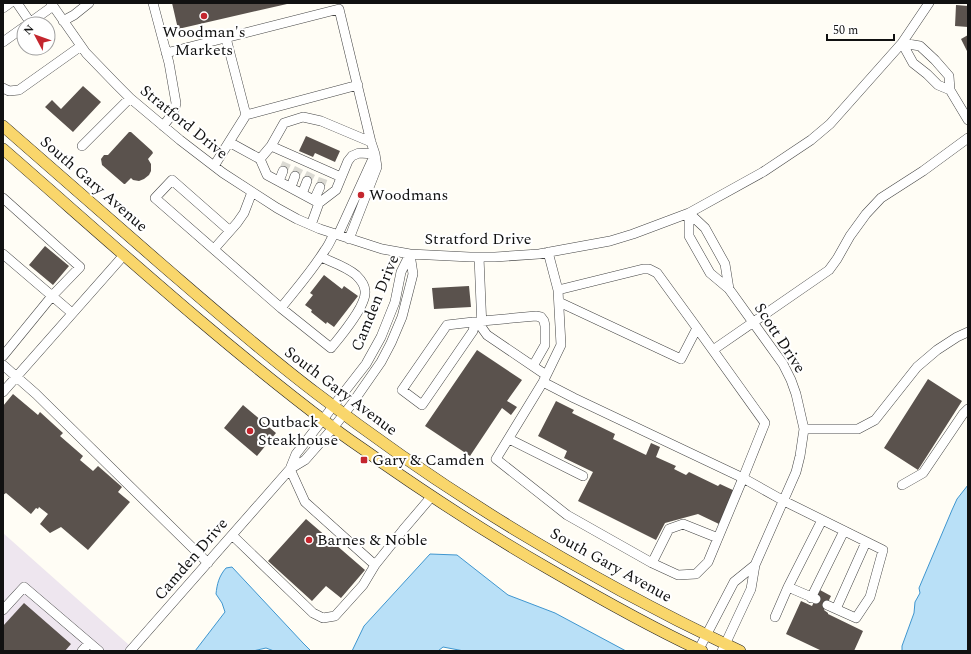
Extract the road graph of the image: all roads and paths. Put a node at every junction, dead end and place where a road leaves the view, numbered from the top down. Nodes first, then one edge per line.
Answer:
1 (10, 3) edge
2 (17, 3) edge
3 (89, 3) edge
4 (154, 3) edge
5 (929, 3) edge
6 (52, 5) edge
7 (338, 6) edge
8 (3, 8) edge
9 (23, 16) edge
10 (38, 16) edge
11 (63, 21) junction
12 (16, 32) edge
13 (226, 38) junction
14 (3, 42) edge
15 (902, 43) junction
16 (81, 46) junction
17 (166, 53) junction
18 (358, 85) junction
19 (3, 88) edge
20 (950, 90) junction
21 (130, 98) junction
22 (246, 115) junction
23 (968, 120) edge
24 (3, 126) edge
25 (162, 126) junction
26 (968, 138) edge
27 (229, 142) junction
28 (371, 142) junction
29 (82, 146) dead end
30 (271, 146) junction
31 (3, 149) edge
32 (375, 154) junction
33 (260, 159) junction
34 (214, 166) junction
35 (283, 171) tunnel mouth
36 (295, 176) tunnel mouth
37 (342, 178) junction
38 (279, 181) junction
39 (308, 181) tunnel mouth
40 (320, 186) tunnel mouth
41 (291, 187) junction
42 (252, 192) junction
43 (302, 194) junction
44 (3, 198) edge
45 (317, 202) junction
46 (689, 213) junction
47 (311, 225) junction
48 (230, 231) junction
49 (336, 234) junction
50 (349, 239) junction
51 (214, 249) junction
52 (548, 252) junction
53 (3, 254) edge
54 (410, 254) junction
55 (124, 255) junction
56 (321, 257) junction
57 (479, 257) junction
58 (729, 289) junction
59 (558, 290) junction
60 (52, 296) junction
61 (559, 302) junction
62 (281, 308) junction
63 (72, 313) junction
64 (478, 321) junction
65 (752, 322) junction
66 (698, 328) junction
67 (968, 332) edge
68 (713, 350) junction
69 (3, 356) edge
70 (3, 365) edge
71 (533, 366) junction
72 (17, 377) junction
73 (545, 379) junction
74 (3, 392) edge
75 (334, 406) junction
76 (968, 409) edge
77 (344, 414) junction
78 (323, 420) junction
79 (333, 428) junction
80 (804, 429) junction
81 (509, 439) junction
82 (290, 469) junction
83 (583, 476) dead end
84 (742, 478) junction
85 (902, 485) dead end
86 (432, 496) junction
87 (784, 501) junction
88 (822, 520) junction
89 (844, 531) junction
90 (232, 535) junction
91 (718, 538) junction
92 (866, 542) junction
93 (208, 563) junction
94 (652, 563) junction
95 (755, 564) junction
96 (375, 565) junction
97 (788, 587) junction
98 (827, 604) dead end
99 (836, 609) junction
100 (3, 610) edge
101 (775, 617) dead end
102 (707, 635) junction
103 (89, 642) junction
104 (724, 648) edge
105 (82, 651) edge
106 (99, 651) edge
107 (130, 651) edge
108 (700, 651) edge
109 (740, 651) edge

1 - 8 street
2 - 9 street
3 - 11 street
4 - 17 street
5 - 15 street, Stratford Drive
6 - 10 street
6 - 11 street, Stratford Drive
7 - 13 street
7 - 18 street
11 - 16 street, Stratford Drive
12 - 14 street
13 - 17 street
13 - 22 street
15 - 20 street
15 - 20 street
15 - 46 street, Stratford Drive
16 - 19 street
16 - 21 street, Stratford Drive
17 - 25 street
18 - 22 street
18 - 28 street
20 - 23 street
21 - 25 street, Stratford Drive
21 - 29 street
22 - 27 street
24 - 75 main road, South Gary Avenue
25 - 34 street, Stratford Drive
26 - 65 street
27 - 33 street
27 - 34 street
28 - 30 street
28 - 32 street
30 - 33 street
30 - 37 street
31 - 55 main road, South Gary Avenue
32 - 37 street
32 - 49 street
32 - 50 street
33 - 38 street
34 - 42 street, Stratford Drive
35 - 38 street
36 - 41 street
37 - 45 street
38 - 41 street
39 - 43 street
40 - 45 street
41 - 43 street
42 - 47 street, Stratford Drive
42 - 48 street
43 - 45 street
44 - 60 street
45 - 47 street
46 - 52 street, Stratford Drive
46 - 58 street, Scott Drive
46 - 58 street, Scott Drive
47 - 49 street, Stratford Drive
48 - 51 street
48 - 51 street
49 - 50 street, Stratford Drive
49 - 56 street
50 - 54 street, Stratford Drive
51 - 62 street
52 - 57 street, Stratford Drive
52 - 59 street
53 - 60 street
54 - 57 street, Stratford Drive
54 - 75 street, Camden Drive
54 - 77 street, Camden Drive
55 - 63 street
55 - 78 main road, South Gary Avenue
56 - 62 street
56 - 62 street
57 - 64 street
58 - 65 street, Scott Drive
59 - 61 street
59 - 66 street
60 - 63 street
60 - 69 street
61 - 66 street
61 - 73 street
63 - 72 street
64 - 64 street
64 - 71 street
64 - 71 street
65 - 68 street
65 - 80 street, Scott Drive
66 - 68 street
67 - 80 street
68 - 84 street
70 - 72 street
71 - 73 street
72 - 74 street
72 - 93 street
73 - 81 street
73 - 84 street
75 - 77 main road, South Gary Avenue
75 - 78 street, Camden Drive
76 - 85 street
77 - 79 street, Camden Drive
77 - 102 main road, South Gary Avenue
78 - 79 main road, South Gary Avenue
78 - 82 street, Camden Drive
79 - 82 street, Camden Drive
79 - 86 main road, South Gary Avenue
80 - 87 street, Scott Drive
81 - 83 street
81 - 94 street
82 - 90 street, Camden Drive
82 - 96 street
84 - 87 street
84 - 91 street
86 - 96 street
86 - 108 main road, South Gary Avenue
87 - 88 street
87 - 95 street, Scott Drive
88 - 89 street
88 - 97 street
89 - 92 street
89 - 97 street
90 - 93 street, Camden Drive
90 - 96 street
91 - 94 street
91 - 94 street
92 - 99 street
92 - 99 street
93 - 107 street, Camden Drive
95 - 102 street, Scott Drive
95 - 104 street, Scott Drive
97 - 101 street
98 - 99 street
100 - 103 street
102 - 104 main road, South Gary Avenue
102 - 108 street, Scott Drive
103 - 105 street
103 - 106 street
104 - 109 main road, South Gary Avenue

